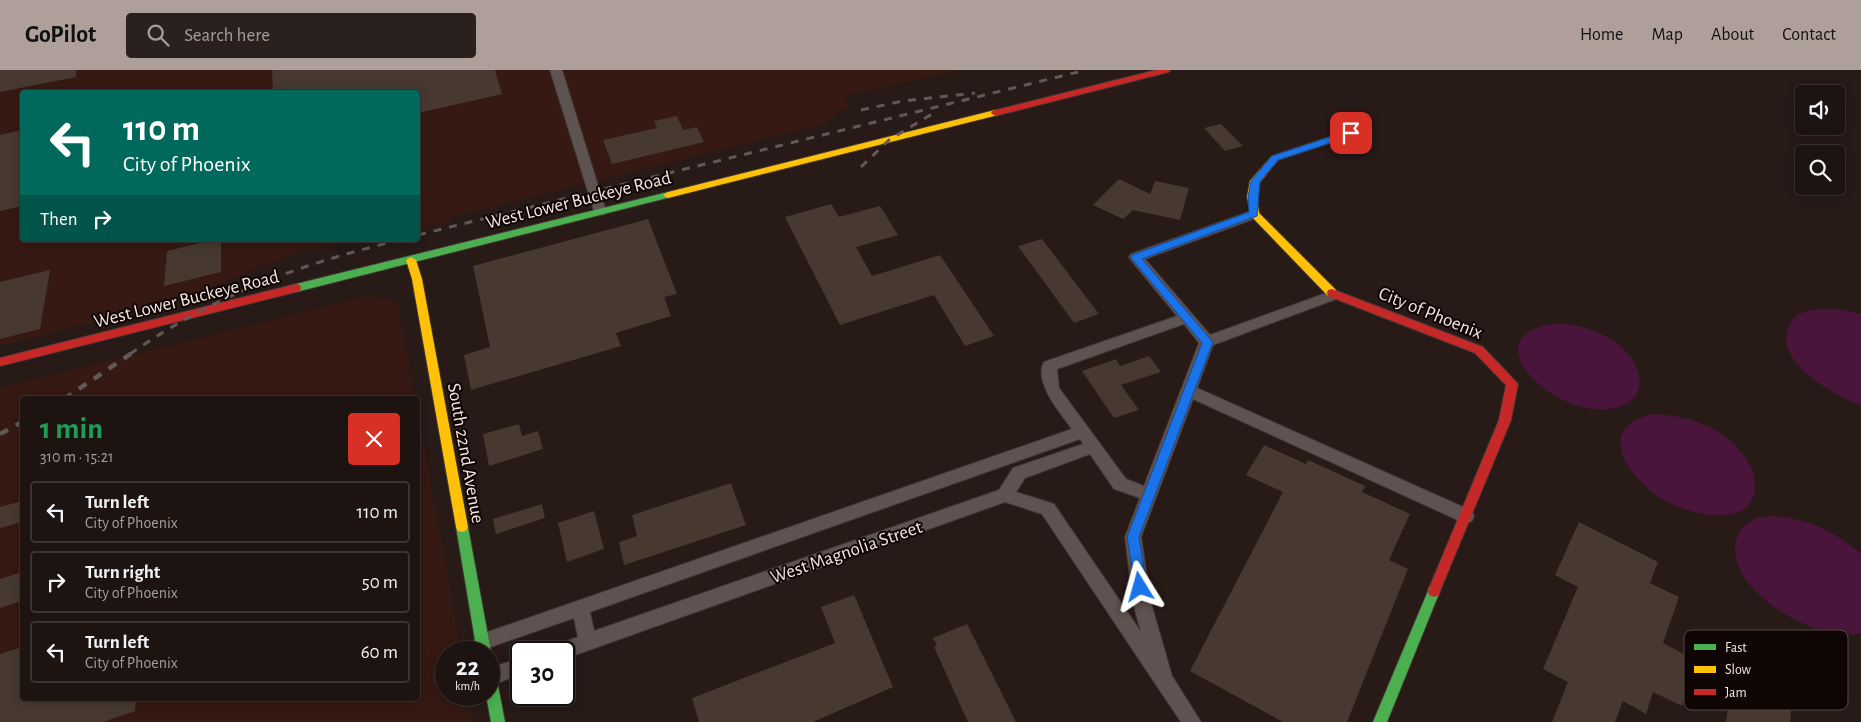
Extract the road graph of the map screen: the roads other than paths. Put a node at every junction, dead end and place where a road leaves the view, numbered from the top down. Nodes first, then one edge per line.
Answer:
1 (556, 70) edge
2 (1166, 70) edge
3 (1351, 133) dead end
4 (600, 211) junction
5 (1254, 214) junction
6 (411, 260) junction
7 (1334, 295) junction
8 (1187, 318) junction
9 (1207, 342) junction
10 (0, 362) edge
11 (1189, 391) junction
12 (1083, 432) junction
13 (1093, 446) junction
14 (1005, 495) junction
15 (1149, 495) junction
16 (1466, 516) junction
17 (580, 608) junction
18 (482, 641) edge
19 (498, 641) edge
20 (588, 642) junction
21 (575, 646) edge
22 (1164, 681) junction
23 (495, 706) edge
24 (498, 722) edge
25 (1192, 722) edge
26 (1380, 722) edge

1 - 4 street
2 - 4 street, West Lower Buckeye Road
3 - 5 street
4 - 6 street, West Lower Buckeye Road
5 - 7 street, City of Phoenix
5 - 8 street
6 - 10 street, West Lower Buckeye Road
6 - 18 street, South 22nd Avenue
7 - 9 street
7 - 16 street, City of Phoenix
8 - 9 street
8 - 12 street
9 - 11 street
11 - 15 street
11 - 16 street
12 - 13 street
12 - 17 street, West Magnolia Street
13 - 14 street
13 - 15 street
14 - 20 street, West Magnolia Street
14 - 22 street
15 - 22 street
16 - 26 street, City of Phoenix
17 - 19 street, West Magnolia Street
17 - 20 street
20 - 21 street, West Magnolia Street
22 - 25 street
23 - 24 street

